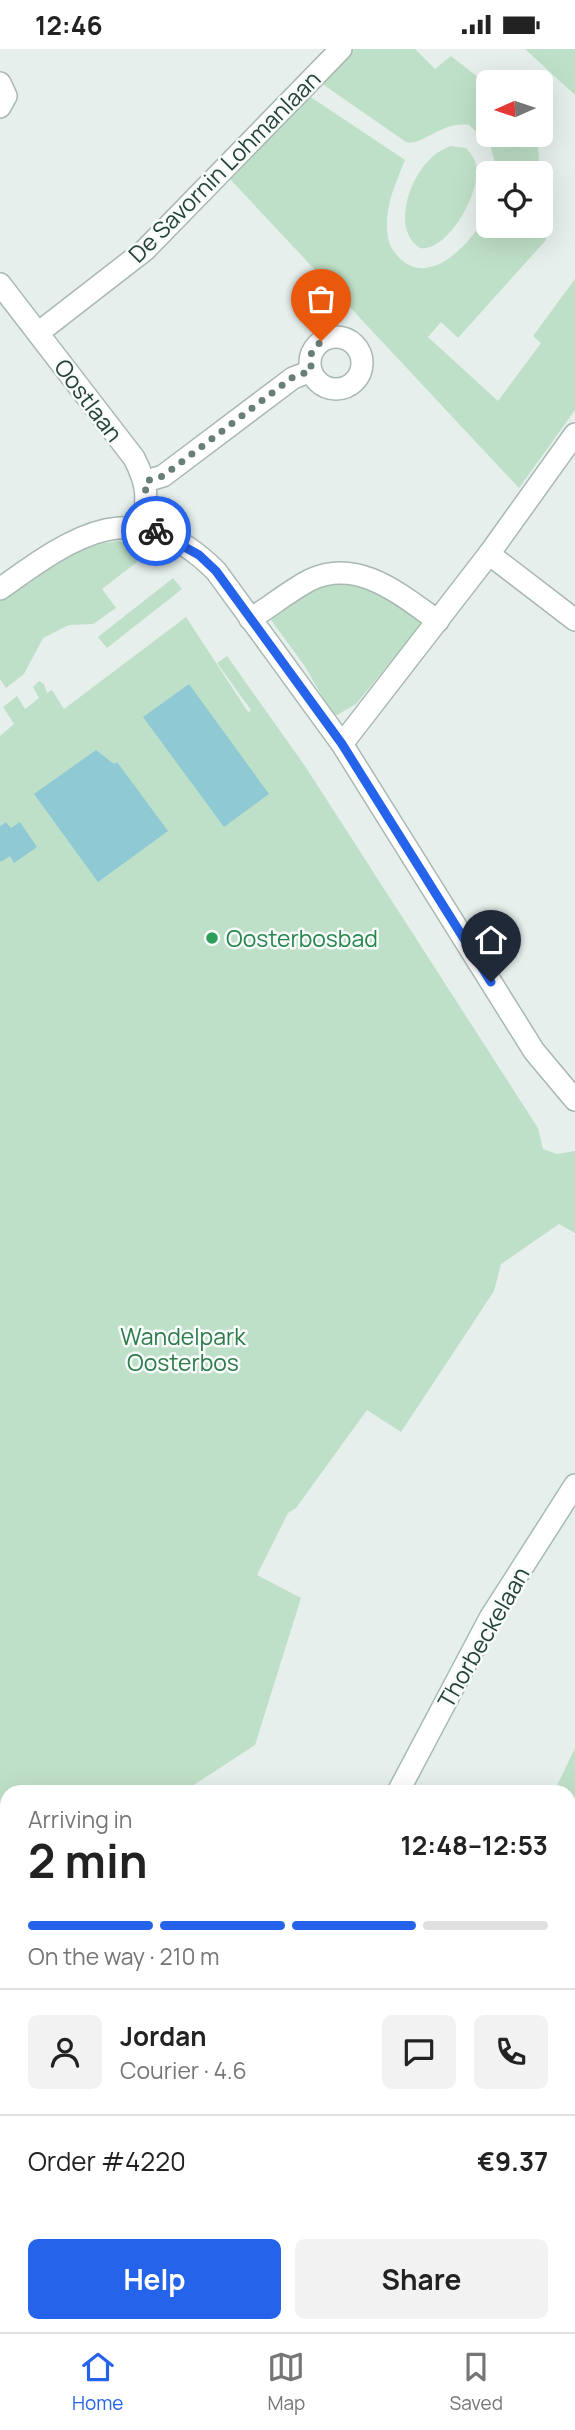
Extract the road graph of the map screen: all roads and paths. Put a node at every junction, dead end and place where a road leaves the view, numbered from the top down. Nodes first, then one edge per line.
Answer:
1 (341, 49) edge
2 (0, 83) edge
3 (0, 107) edge
4 (0, 284) edge
5 (38, 333) junction
6 (311, 371) dead end
7 (575, 434) edge
8 (146, 481) junction
9 (144, 528) junction
10 (489, 554) junction
11 (0, 589) edge
12 (250, 619) junction
13 (575, 620) edge
14 (438, 621) junction
15 (342, 744) junction
16 (575, 1100) edge
17 (575, 1485) edge
18 (402, 1785) edge

1 - 5 street, De Savornin Lohmanlaan
2 - 3 street
4 - 5 street, Oostlaan
5 - 8 street, Oostlaan
6 - 8 street
7 - 10 street
8 - 9 street
9 - 11 street
9 - 12 street
10 - 13 street
10 - 14 street
12 - 14 street
12 - 15 street
14 - 15 street
15 - 16 street
17 - 18 street, Thorbeckelaan

